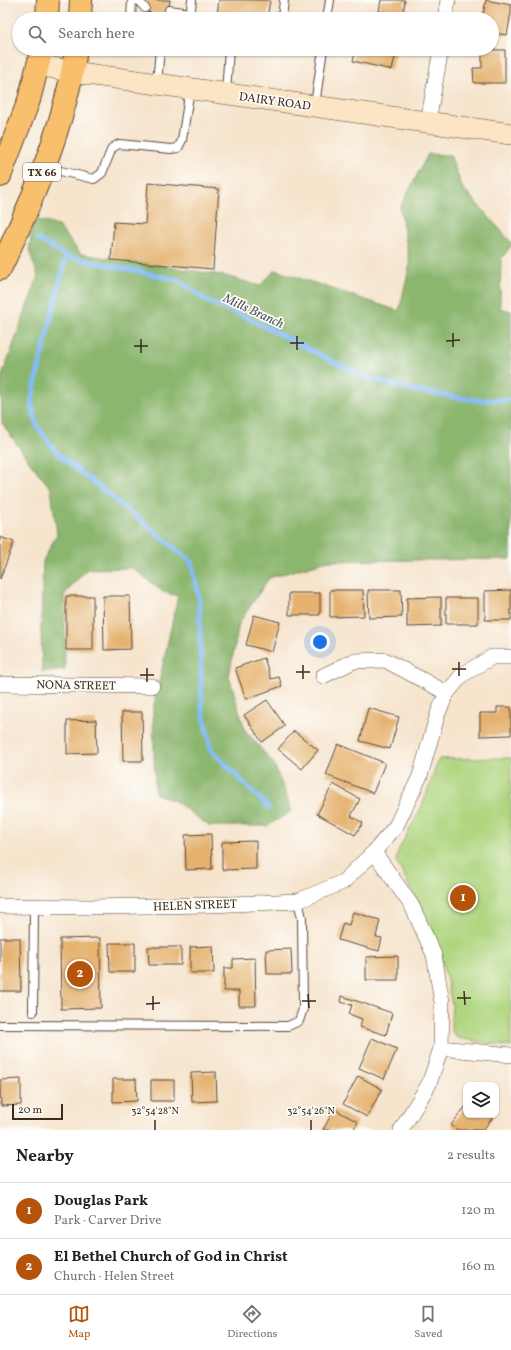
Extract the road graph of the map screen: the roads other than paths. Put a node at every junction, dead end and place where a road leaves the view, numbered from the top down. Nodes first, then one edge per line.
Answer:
1 (48, 0) edge
2 (81, 0) edge
3 (132, 0) edge
4 (138, 0) edge
5 (190, 0) edge
6 (284, 0) edge
7 (330, 0) edge
8 (448, 0) edge
9 (145, 8) dead end
10 (169, 10) dead end
11 (47, 12) edge
12 (80, 12) edge
13 (131, 12) edge
14 (176, 12) edge
15 (190, 12) edge
16 (283, 12) edge
17 (328, 12) edge
18 (447, 12) edge
19 (75, 56) edge
20 (159, 56) edge
21 (229, 56) edge
22 (322, 56) edge
23 (440, 56) edge
24 (40, 57) edge
25 (73, 72) junction
26 (157, 84) junction
27 (190, 88) junction
28 (226, 94) junction
29 (315, 106) junction
30 (428, 122) junction
31 (511, 134) edge
32 (44, 167) junction
33 (0, 176) edge
34 (0, 269) edge
35 (511, 657) edge
36 (323, 676) dead end
37 (0, 684) edge
38 (152, 686) dead end
39 (447, 693) junction
40 (374, 852) junction
41 (298, 900) junction
42 (0, 906) edge
43 (34, 907) junction
44 (33, 1012) dead end
45 (0, 1025) edge
46 (441, 1048) junction
47 (511, 1056) edge
48 (401, 1130) edge

1 - 11 main road
2 - 12 main road
3 - 13 lane
4 - 9 lane
5 - 15 lane
6 - 16 lane
7 - 17 lane
8 - 18 street
10 - 14 lane
19 - 25 main road, TX 66
20 - 26 lane
21 - 28 lane
22 - 29 lane
23 - 30 street
24 - 25 street, DAIRY ROAD
24 - 33 main road, TX 66
25 - 26 street, DAIRY ROAD
25 - 32 main road, TX 66
26 - 27 street, DAIRY ROAD
27 - 28 street, DAIRY ROAD
27 - 32 lane
28 - 29 street, DAIRY ROAD
29 - 30 street, DAIRY ROAD
30 - 31 street, DAIRY ROAD
32 - 34 main road, TX 66
35 - 39 street, HELEN STREET
36 - 39 street
37 - 38 street, NONA STREET
39 - 40 street, HELEN STREET
40 - 41 street, HELEN STREET
40 - 46 street
41 - 43 street, HELEN STREET
41 - 45 lane
42 - 43 street, HELEN STREET
43 - 44 lane
46 - 47 street
46 - 48 street

